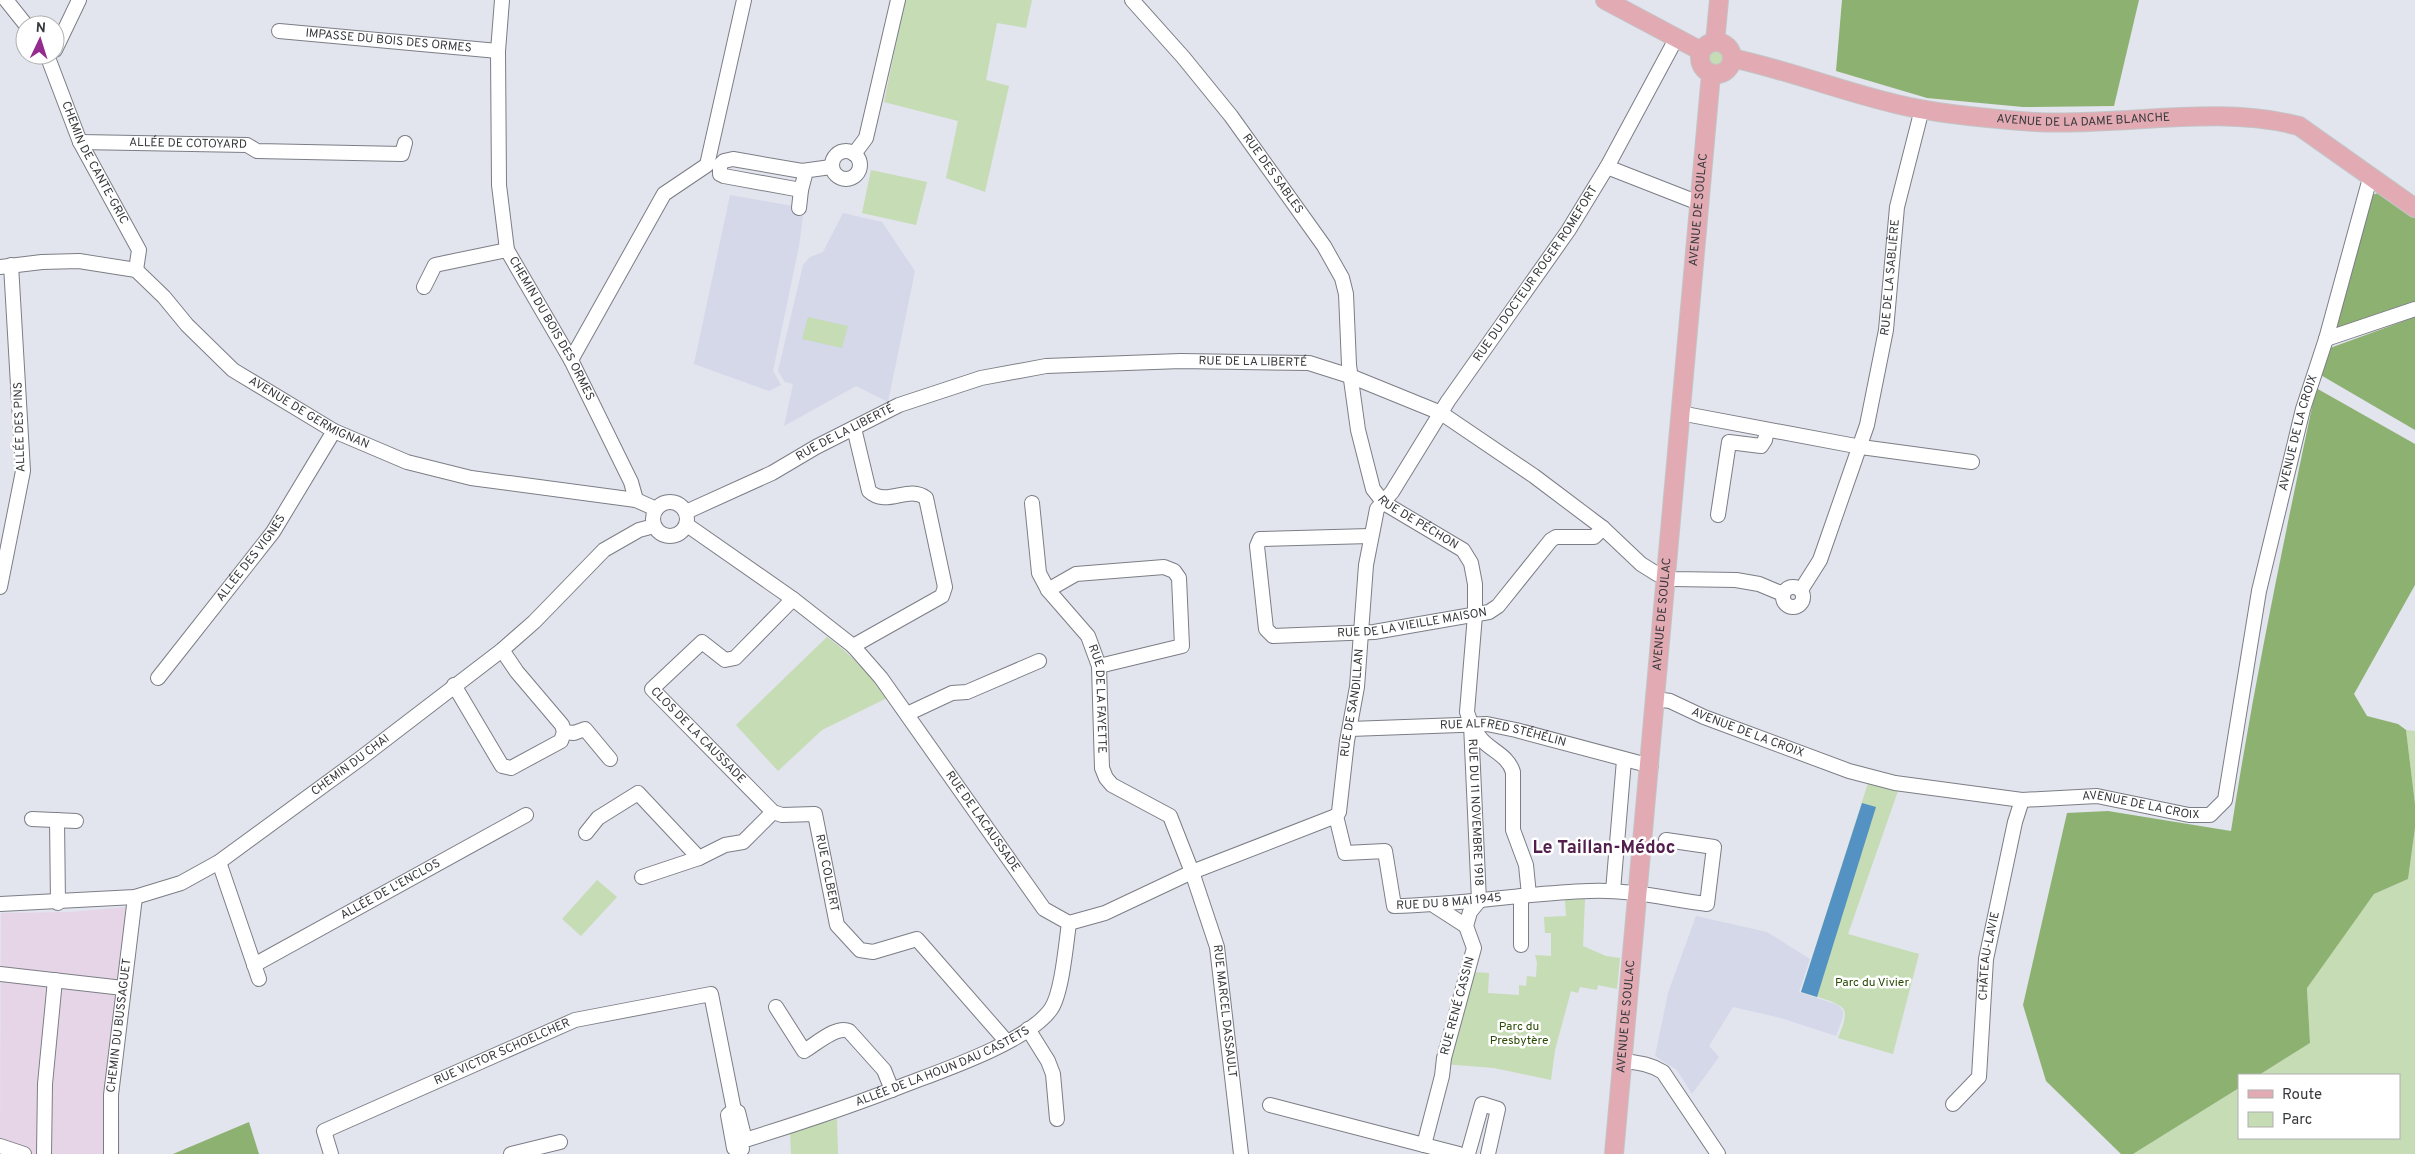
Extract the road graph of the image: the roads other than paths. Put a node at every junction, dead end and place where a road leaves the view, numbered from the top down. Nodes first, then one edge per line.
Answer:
1 (6, 0) edge
2 (79, 0) edge
3 (502, 0) edge
4 (744, 0) edge
5 (898, 0) edge
6 (1132, 0) edge
7 (1605, 0) edge
8 (1719, 0) edge
9 (18, 15) edge
10 (65, 28) edge
11 (279, 31) dead end
12 (1677, 37) junction
13 (1708, 46) junction
14 (498, 51) junction
15 (1732, 58) junction
16 (54, 65) edge
17 (1711, 74) junction
18 (1922, 109) junction
19 (80, 142) junction
20 (405, 143) dead end
21 (854, 154) junction
22 (832, 168) junction
23 (1607, 168) junction
24 (806, 171) junction
25 (2370, 178) junction
26 (800, 190) junction
27 (1699, 203) junction
28 (799, 208) dead end
29 (2415, 208) edge
30 (508, 250) junction
31 (5, 266) edge
32 (136, 270) junction
33 (424, 287) dead end
34 (2415, 310) edge
35 (2326, 339) junction
36 (571, 360) junction
37 (1350, 376) junction
38 (1441, 413) junction
39 (1680, 413) junction
40 (854, 428) junction
41 (334, 430) junction
42 (1767, 430) junction
43 (1861, 448) junction
44 (1972, 462) dead end
45 (636, 500) junction
46 (1032, 503) dead end
47 (1384, 503) junction
48 (656, 509) junction
49 (1718, 515) dead end
50 (687, 518) junction
51 (654, 526) junction
52 (1603, 528) junction
53 (1370, 536) junction
54 (1666, 578) junction
55 (0, 587) edge
56 (1048, 590) junction
57 (1783, 594) joint
58 (793, 599) junction
59 (1475, 615) junction
60 (1361, 632) junction
61 (853, 646) junction
62 (502, 650) junction
63 (1038, 661) dead end
64 (1098, 666) junction
65 (158, 678) dead end
66 (454, 685) junction
67 (1656, 699) junction
68 (907, 714) junction
69 (1471, 724) junction
70 (1350, 729) junction
71 (564, 732) junction
72 (610, 759) dead end
73 (1624, 760) junction
74 (1650, 766) junction
75 (2022, 800) junction
76 (773, 812) junction
77 (526, 815) dead end
78 (1336, 816) junction
79 (32, 820) dead end
80 (57, 820) junction
81 (76, 821) dead end
82 (586, 833) dead end
83 (1666, 840) dead end
84 (699, 858) junction
85 (219, 862) junction
86 (1192, 872) junction
87 (642, 876) dead end
88 (1613, 891) junction
89 (1638, 894) junction
90 (1525, 896) junction
91 (135, 898) junction
92 (1479, 901) junction
93 (58, 903) junction
94 (0, 904) edge
95 (1435, 906) junction
96 (1069, 923) junction
97 (1466, 926) junction
98 (1521, 945) dead end
99 (254, 965) junction
100 (0, 974) edge
101 (259, 979) dead end
102 (55, 980) junction
103 (123, 988) junction
104 (776, 1007) dead end
105 (1028, 1028) junction
106 (1007, 1042) junction
107 (1624, 1062) junction
108 (892, 1090) junction
109 (1953, 1104) dead end
110 (1270, 1106) dead end
111 (1057, 1119) dead end
112 (560, 1142) dead end
113 (1424, 1145) junction
114 (0, 1146) edge
115 (743, 1148) edge
116 (24, 1154) edge
117 (44, 1154) edge
118 (111, 1154) edge
119 (330, 1154) edge
120 (511, 1154) edge
121 (1241, 1154) edge
122 (1459, 1154) edge
123 (1468, 1154) edge
124 (1488, 1154) edge
125 (1614, 1154) edge
126 (1718, 1154) edge

1 - 9 street
2 - 10 street
3 - 14 street, CHEMIN DU BOIS DES ORMES
4 - 36 street
5 - 21 street
6 - 37 street, RUE DES SABLES
7 - 12 main road
8 - 13 main road
11 - 14 street, IMPASSE DU BOIS DES ORMES
12 - 13 main road
12 - 23 street, RUE DU DOCTEUR ROGER ROMEFORT
13 - 15 main road
13 - 17 main road
14 - 30 street, CHEMIN DU BOIS DES ORMES
15 - 17 main road
15 - 18 main road, AVENUE DE LA DAME BLANCHE
16 - 19 street, CHEMIN DE CANTE-GRIC
17 - 27 main road, AVENUE DE SOULAC
18 - 25 main road, AVENUE DE LA DAME BLANCHE
18 - 43 street, RUE DE LA SABLIÈRE
19 - 20 street, ALLÉE DE COTOYARD
19 - 32 street, CHEMIN DE CANTE-GRIC
21 - 22 street
21 - 22 street
22 - 24 street
23 - 27 street
23 - 38 street, RUE DU DOCTEUR ROGER ROMEFORT
24 - 26 street
24 - 26 street
25 - 29 main road, AVENUE DE LA DAME BLANCHE
25 - 35 street, AVENUE DE LA CROIX
26 - 28 street
27 - 39 main road, AVENUE DE SOULAC
30 - 33 street
30 - 36 street, CHEMIN DU BOIS DES ORMES
31 - 32 street
31 - 55 street, ALLÉE DES PINS
32 - 41 street, AVENUE DE GERMIGNAN
34 - 35 street
35 - 75 street, AVENUE DE LA CROIX
36 - 45 street, CHEMIN DU BOIS DES ORMES
37 - 38 street, RUE DE LA LIBERTÉ
37 - 40 street, RUE DE LA LIBERTÉ
37 - 47 street, RUE DE PÉCHON
38 - 47 street, RUE DU DOCTEUR ROGER ROMEFORT
38 - 52 street, RUE DE LA LIBERTÉ
39 - 42 street
39 - 54 main road, AVENUE DE SOULAC
40 - 50 street, RUE DE LA LIBERTÉ
40 - 61 street
41 - 45 street, AVENUE DE GERMIGNAN
41 - 65 street, ALLÉE DES VIGNES
42 - 43 street
42 - 49 street
43 - 44 street
43 - 57 street, RUE DE LA SABLIÈRE
45 - 48 street, AVENUE DE GERMIGNAN
46 - 56 street, RUE DE LA FAYETTE
47 - 53 street, RUE DE SANDILLAN
47 - 59 street, RUE DE PÉCHON
48 - 50 street
48 - 51 street
50 - 51 street
50 - 58 street, RUE DE LACAUSSADE
51 - 62 street, CHEMIN DU CHAI
52 - 54 street, RUE DE LA LIBERTÉ
52 - 59 street, RUE DE LA VIEILLE MAISON
53 - 60 street, RUE DE SANDILLAN
53 - 60 street, RUE DE LA VIEILLE MAISON
54 - 57 street, RUE DE LA LIBERTÉ
54 - 67 main road, AVENUE DE SOULAC
56 - 64 street, RUE DE LA FAYETTE
56 - 64 street
58 - 61 street, RUE DE LACAUSSADE
58 - 76 street, CLOS DE LA CAUSSADE
59 - 60 street, RUE DE LA VIEILLE MAISON
59 - 69 street, RUE DE PÉCHON
60 - 70 street, RUE DE SANDILLAN
61 - 68 street, RUE DE LACAUSSADE
62 - 66 street, CHEMIN DU CHAI
62 - 71 street
63 - 68 street
64 - 86 street, RUE DE LA FAYETTE
66 - 71 street
66 - 85 street, CHEMIN DU CHAI
67 - 74 main road, AVENUE DE SOULAC
67 - 75 street, AVENUE DE LA CROIX
68 - 96 street, RUE DE LACAUSSADE
69 - 70 street, RUE ALFRED STÉHÉLIN
69 - 73 street, RUE ALFRED STÉHÉLIN
69 - 90 street
69 - 92 street, RUE DU 11 NOVEMBRE 1918
70 - 78 street, RUE DE SANDILLAN
71 - 72 street
73 - 74 street, RUE ALFRED STÉHÉLIN
73 - 88 street
74 - 89 main road, AVENUE DE SOULAC
75 - 109 street, CHÂTEAU-LAVIE
76 - 84 street
76 - 106 street, RUE COLBERT
77 - 99 street, ALLÉE DE L'ENCLOS
78 - 86 street
78 - 95 street, RUE DU 8 MAI 1945
79 - 80 street
80 - 81 street
80 - 93 street
82 - 84 street
83 - 89 street, RUE DU 8 MAI 1945
84 - 87 street
85 - 91 street, CHEMIN DU CHAI
85 - 99 street
86 - 96 street
86 - 121 street, RUE MARCEL DASSAULT
88 - 89 street, RUE DU 8 MAI 1945
88 - 90 street, RUE DU 8 MAI 1945
89 - 107 main road, AVENUE DE SOULAC
90 - 92 street, RUE DU 8 MAI 1945
90 - 98 street
91 - 93 street, CHEMIN DU CHAI
91 - 103 street, CHEMIN DU BUSSAGUET
92 - 95 street, RUE DU 8 MAI 1945
92 - 97 street
93 - 94 street, CHEMIN DU CHAI
95 - 97 street
96 - 105 street, ALLÉE DE LA HOUN DAU CASTETS
97 - 113 street, RUE RENÉ CASSIN
99 - 101 street
100 - 102 street
102 - 103 street
102 - 117 street
103 - 118 street, CHEMIN DU BUSSAGUET
104 - 108 street
105 - 106 street, ALLÉE DE LA HOUN DAU CASTETS
105 - 111 street
106 - 108 street, ALLÉE DE LA HOUN DAU CASTETS
107 - 125 main road, AVENUE DE SOULAC
107 - 126 street
108 - 115 street, ALLÉE DE LA HOUN DAU CASTETS
110 - 113 street
112 - 120 street
113 - 122 street
114 - 116 street
115 - 119 street, RUE VICTOR SCHOELCHER
123 - 124 street

